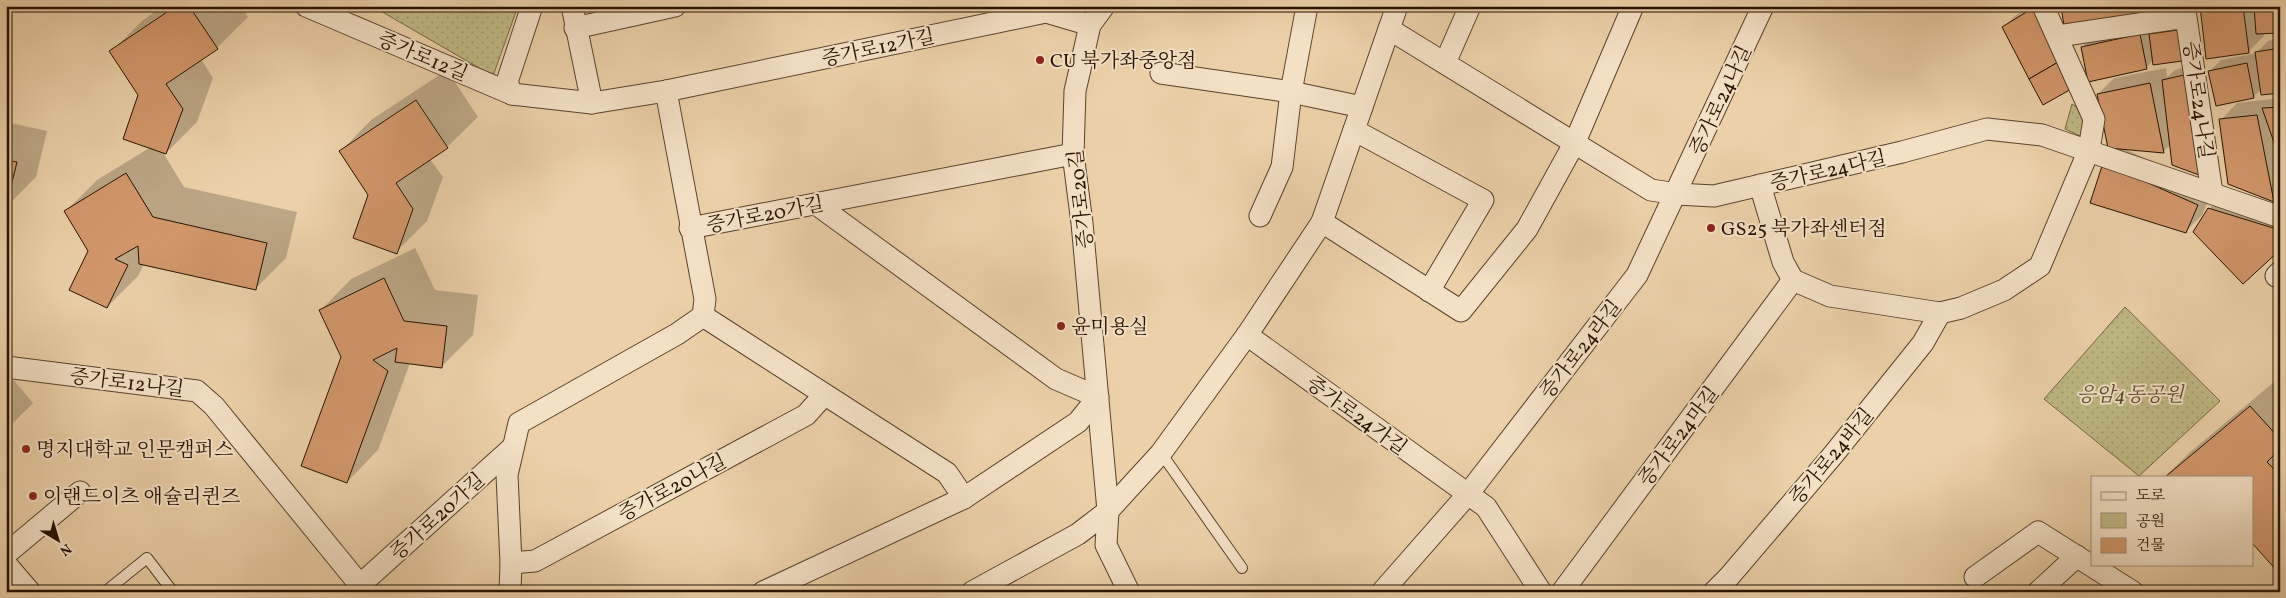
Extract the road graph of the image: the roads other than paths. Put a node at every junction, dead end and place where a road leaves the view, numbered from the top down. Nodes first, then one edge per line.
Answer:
1 (306, 6) edge
2 (532, 6) edge
3 (572, 6) edge
4 (675, 6) edge
5 (1104, 6) edge
6 (1307, 6) edge
7 (1397, 6) edge
8 (1470, 6) edge
9 (1633, 6) edge
10 (1763, 6) edge
11 (2043, 6) edge
12 (1090, 26) junction
13 (575, 28) junction
14 (1389, 29) junction
15 (2058, 36) junction
16 (1445, 63) junction
17 (1161, 73) dead end
18 (666, 91) junction
19 (1291, 92) junction
20 (512, 94) junction
21 (592, 103) junction
22 (1362, 106) junction
23 (1354, 130) junction
24 (1575, 142) junction
25 (2090, 150) junction
26 (1073, 154) junction
27 (1760, 185) junction
28 (2212, 193) junction
29 (1677, 194) junction
30 (816, 204) junction
31 (1260, 216) dead end
32 (2280, 217) edge
33 (1322, 222) junction
34 (690, 228) junction
35 (1793, 280) junction
36 (1429, 291) junction
37 (1940, 313) junction
38 (703, 316) junction
39 (1247, 335) junction
40 (6, 367) edge
41 (824, 395) junction
42 (1098, 397) junction
43 (513, 447) junction
44 (1161, 453) junction
45 (80, 492) dead end
46 (1468, 494) junction
47 (964, 498) junction
48 (1108, 511) junction
49 (6, 554) edge
50 (2077, 556) junction
51 (511, 563) junction
52 (6, 564) edge
53 (2091, 565) edge
54 (2093, 566) edge
55 (1242, 568) dead end
56 (1975, 577) dead end
57 (361, 588) edge
58 (768, 590) edge
59 (30, 592) edge
60 (106, 592) edge
61 (173, 592) edge
62 (510, 592) edge
63 (972, 592) edge
64 (1129, 592) edge
65 (1382, 592) edge
66 (1541, 592) edge
67 (1562, 592) edge
68 (1714, 592) edge
69 (2038, 592) edge
70 (2133, 592) edge

1 - 20 street, 증가로12길
2 - 20 street
3 - 13 street
4 - 13 street
5 - 12 street, 증가로20길
6 - 19 street
7 - 14 street
8 - 16 street
9 - 24 street
10 - 29 street, 증가로24나길
11 - 15 street
12 - 18 street, 증가로12가길
12 - 26 street, 증가로20길
13 - 21 street
14 - 16 street, 증가로24다길
14 - 22 street
15 - 25 street
15 - 28 street, 증가로24나길
16 - 24 street, 증가로24다길
17 - 19 street
18 - 21 street, 증가로12가길
18 - 34 street
19 - 22 street
19 - 31 street
20 - 21 street, 증가로12가길
22 - 23 street
23 - 33 street
23 - 36 street
24 - 29 street, 증가로24다길
24 - 36 street
25 - 27 street, 증가로24다길
25 - 28 street, 증가로24나길
25 - 37 street
26 - 30 street, 증가로20가길
26 - 42 street, 증가로20길
27 - 29 street, 증가로24다길
27 - 35 street
28 - 32 street, 증가로24나길
29 - 46 street, 증가로24라길
30 - 34 street, 증가로20가길
30 - 42 street
33 - 36 street
33 - 39 street
34 - 38 street, 증가로20가길
35 - 37 street
35 - 67 street, 증가로24마길
37 - 68 street, 증가로24바길
38 - 41 street
38 - 43 street, 증가로20가길
39 - 44 street
39 - 46 street, 증가로24가길
40 - 57 street, 증가로12나길
41 - 47 street
41 - 51 street, 증가로20나길
42 - 47 street
42 - 48 street, 증가로20길
43 - 51 street, 증가로20가길
43 - 57 street, 증가로20가길
44 - 48 street
44 - 55 lane
45 - 49 street
46 - 65 street, 증가로24라길
46 - 66 street
47 - 58 street
48 - 63 street
48 - 64 street, 증가로20길
50 - 53 street
50 - 56 street
50 - 69 street
51 - 62 street, 증가로20가길
52 - 59 street
54 - 70 street
60 - 61 lane

